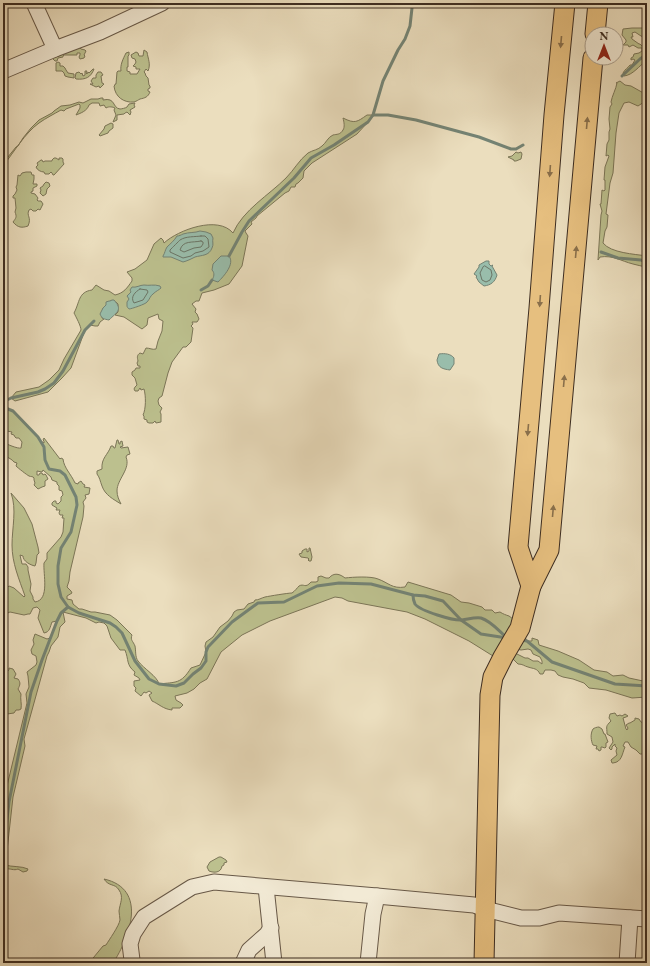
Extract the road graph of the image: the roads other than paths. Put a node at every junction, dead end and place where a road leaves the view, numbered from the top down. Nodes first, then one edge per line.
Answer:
1 (34, 3) edge
2 (565, 3) edge
3 (598, 3) edge
4 (156, 4) edge
5 (596, 26) edge
6 (55, 49) junction
7 (592, 66) edge
8 (3, 71) edge
9 (531, 586) junction
10 (266, 887) junction
11 (377, 896) junction
12 (485, 909) junction
13 (630, 918) junction
14 (647, 919) edge
15 (271, 928) junction
16 (133, 963) edge
17 (243, 963) edge
18 (274, 963) edge
19 (368, 963) edge
20 (484, 963) edge
21 (627, 963) edge

1 - 6 street
2 -> 9 main road
3 - 5 main road
4 - 6 street
6 - 8 street
9 -> 7 main road
9 - 12 main road
10 - 11 street
10 - 15 street
10 - 16 street
11 - 12 street
11 - 19 street
12 - 13 street
12 - 20 main road
13 - 14 street
13 - 21 street
15 - 17 street
15 - 18 street

